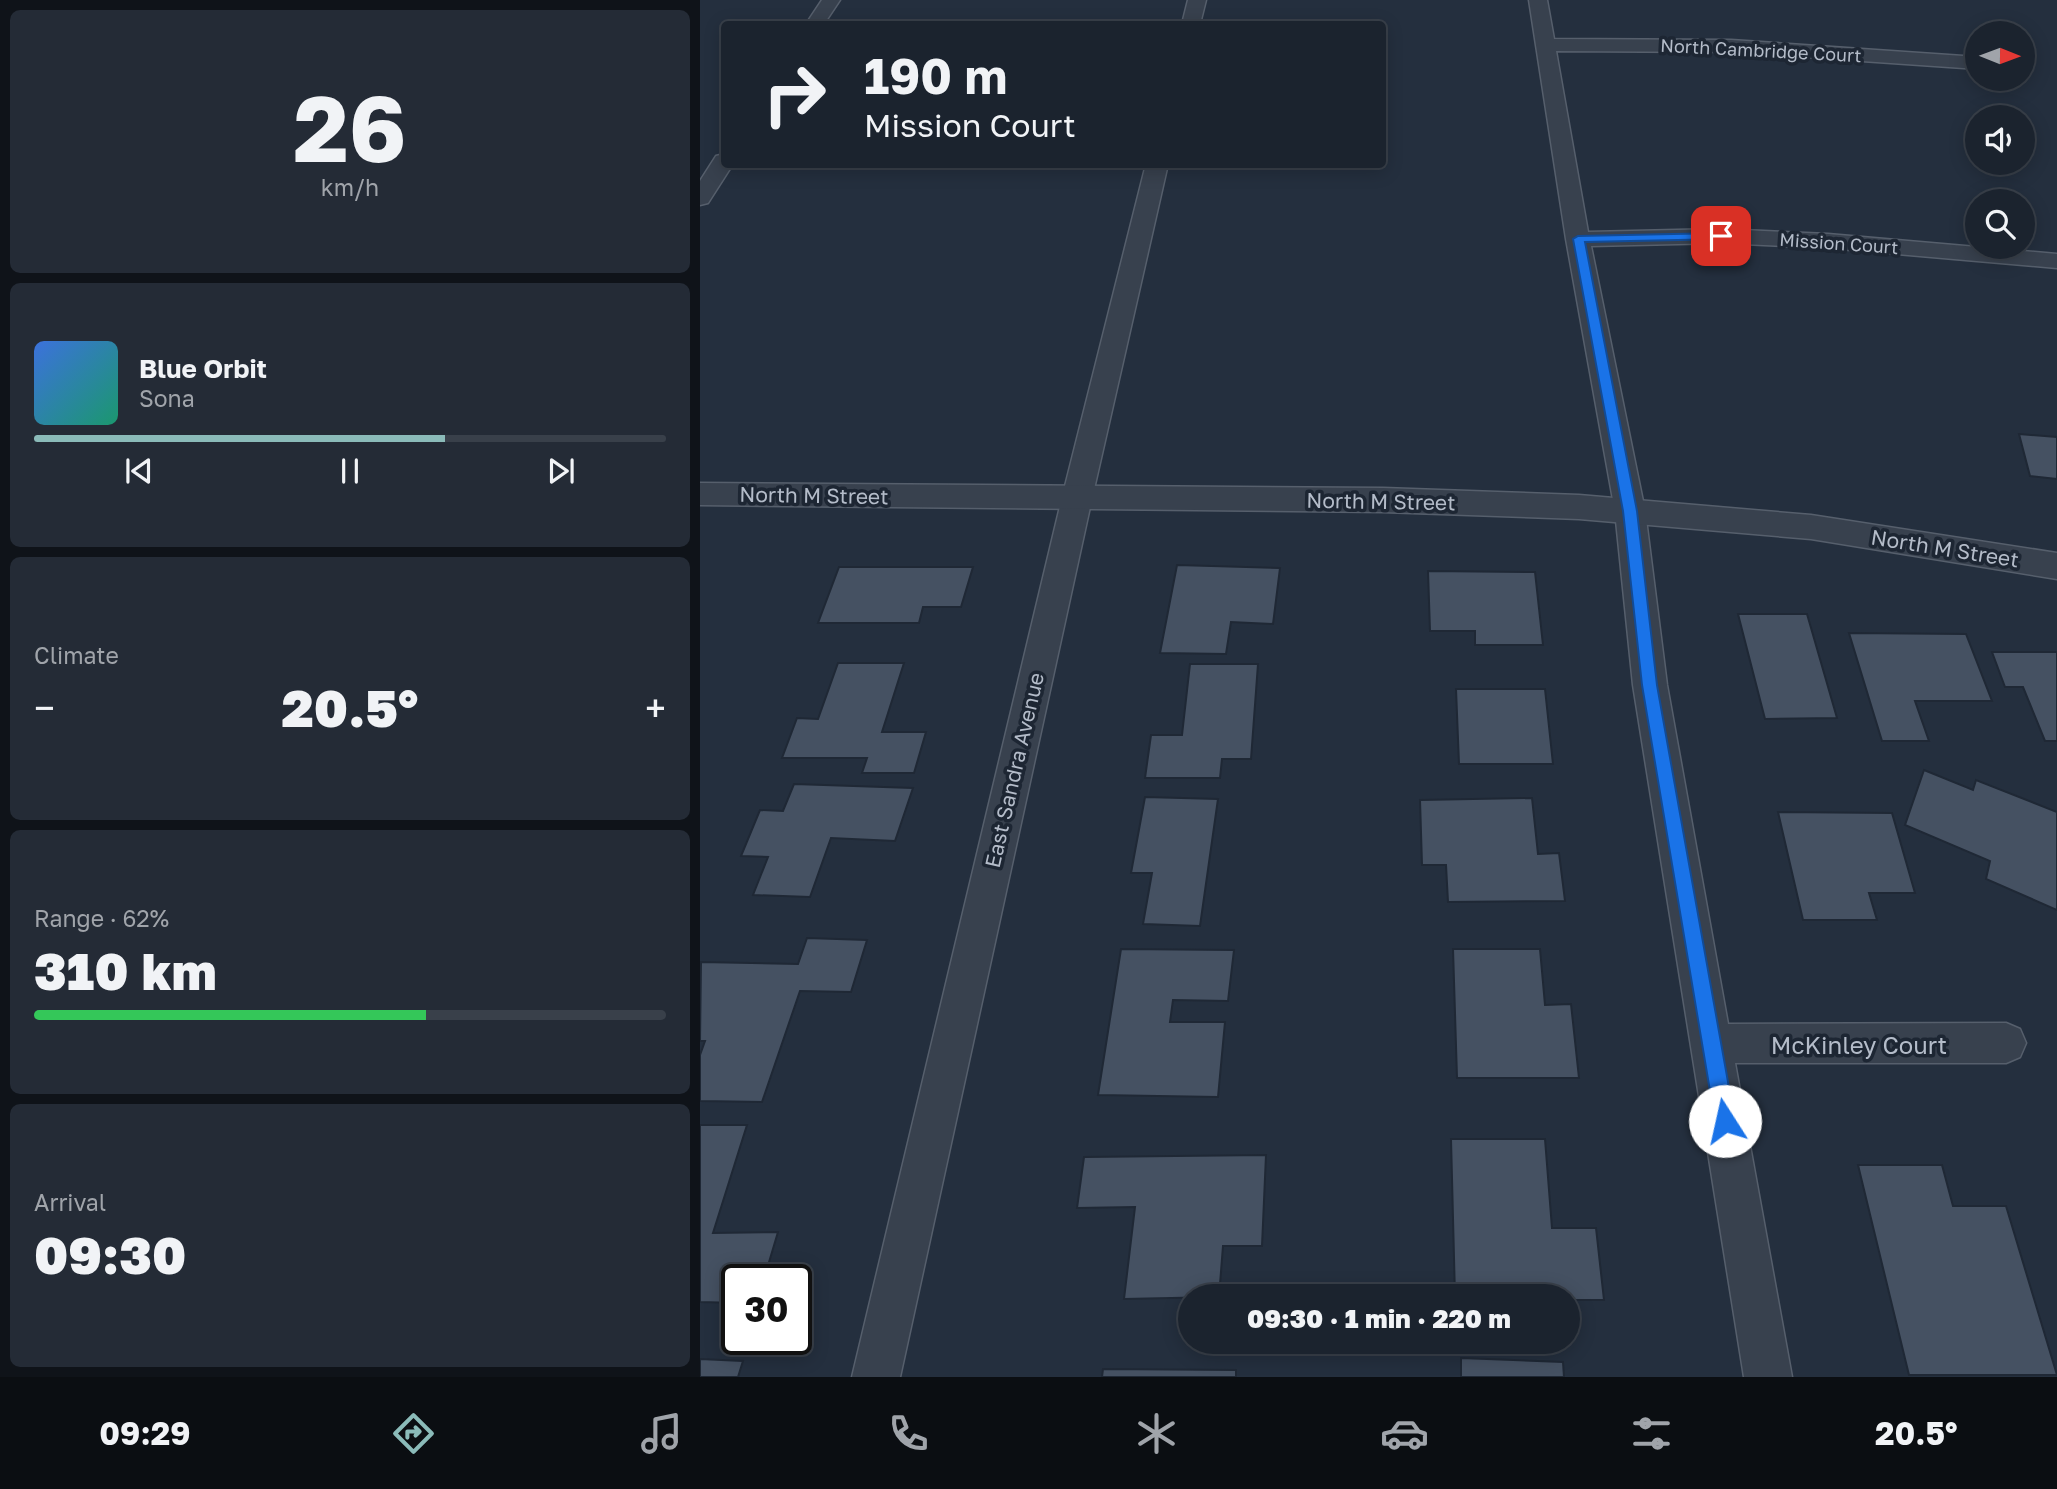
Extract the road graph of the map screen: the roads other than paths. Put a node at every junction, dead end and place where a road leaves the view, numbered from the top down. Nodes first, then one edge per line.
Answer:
1 (831, 0) edge
2 (1197, 0) edge
3 (1538, 0) edge
4 (817, 21) edge
5 (1192, 21) edge
6 (1544, 45) junction
7 (1965, 62) edge
8 (721, 166) edge
9 (1156, 168) edge
10 (700, 198) edge
11 (1578, 239) junction
12 (2057, 261) edge
13 (700, 494) edge
14 (1077, 498) junction
15 (1630, 511) junction
16 (2057, 566) edge
17 (2006, 1043) dead end
18 (1712, 1044) junction
19 (876, 1377) edge
20 (1768, 1377) edge

1 - 4 street
2 - 5 street
3 - 6 street
6 - 7 street, North Cambridge Court
6 - 11 street
8 - 10 street
9 - 14 street, East Sandra Avenue
11 - 12 street, Mission Court
11 - 15 street
13 - 14 street, North M Street
14 - 15 street, North M Street
14 - 19 street, East Sandra Avenue
15 - 16 street, North M Street
15 - 18 street
17 - 18 street, McKinley Court
18 - 20 street

